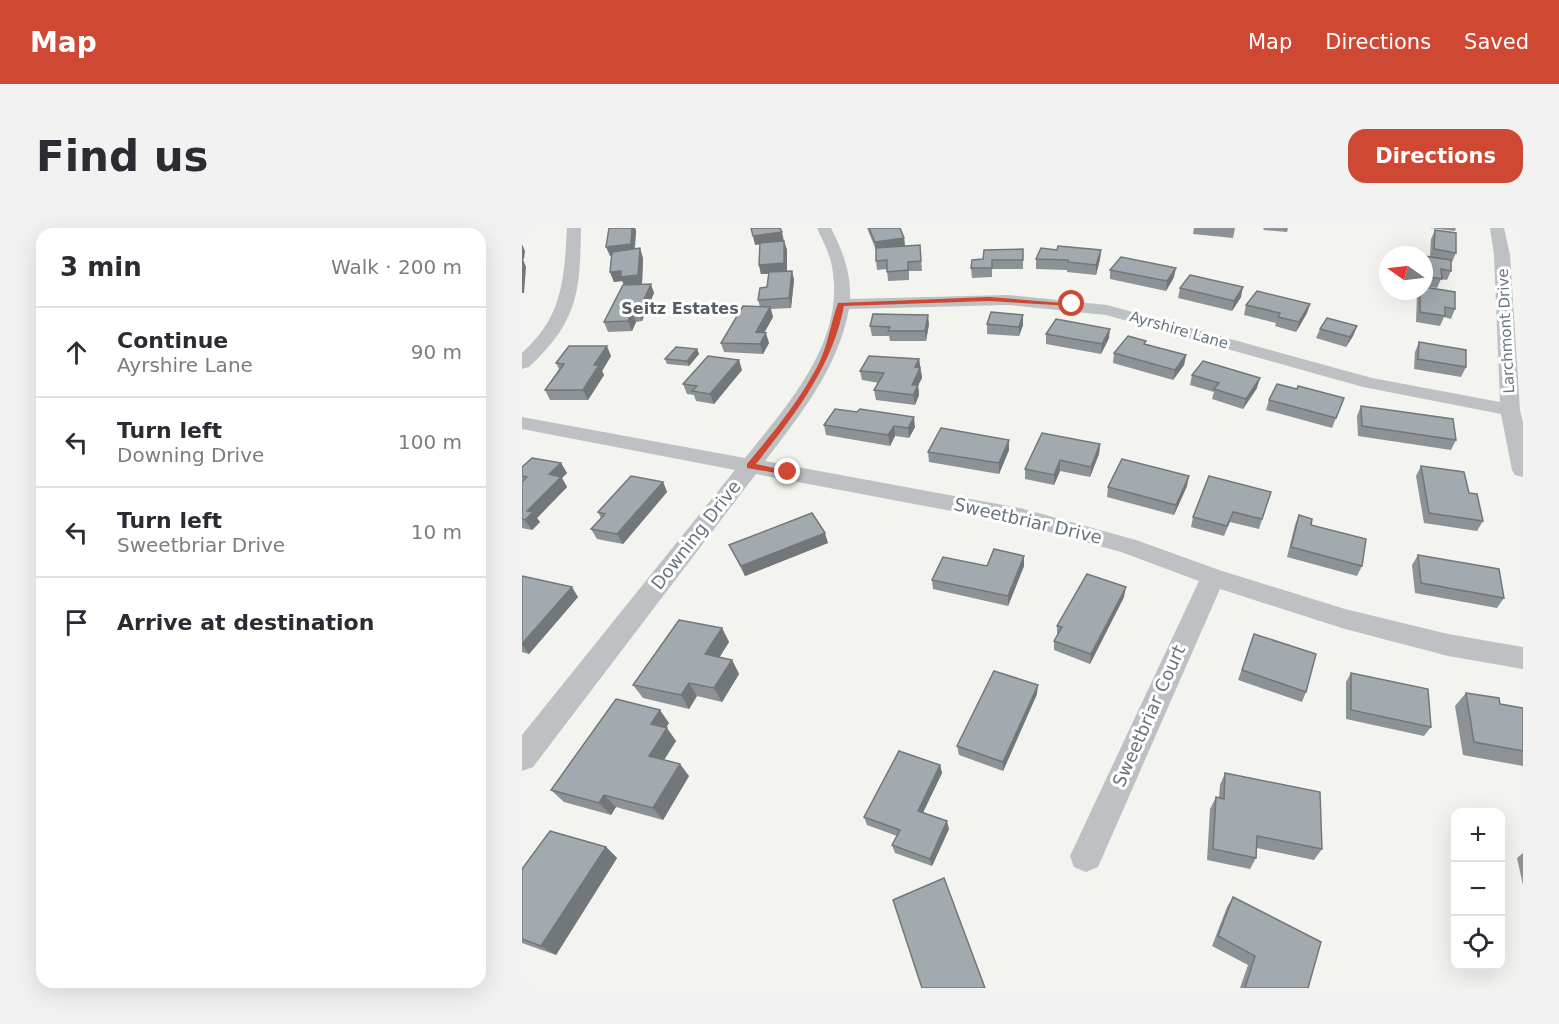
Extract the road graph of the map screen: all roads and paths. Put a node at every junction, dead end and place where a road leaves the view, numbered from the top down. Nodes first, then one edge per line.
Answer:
1 (574, 228) edge
2 (824, 228) edge
3 (1497, 228) edge
4 (841, 304) junction
5 (522, 363) edge
6 (1510, 410) junction
7 (522, 423) edge
8 (750, 466) junction
9 (1523, 470) edge
10 (1213, 577) junction
11 (1523, 658) edge
12 (522, 758) edge
13 (1086, 856) dead end

1 - 5 street
2 - 4 street, Downing Drive
3 - 6 street, Larchmont Drive
4 - 6 street, Ayrshire Lane
4 - 8 street, Downing Drive
6 - 9 street, Larchmont Drive
7 - 8 street, Sweetbriar Drive
8 - 10 street, Sweetbriar Drive
8 - 12 street, Downing Drive
10 - 11 street, Sweetbriar Drive
10 - 13 street, Sweetbriar Court

